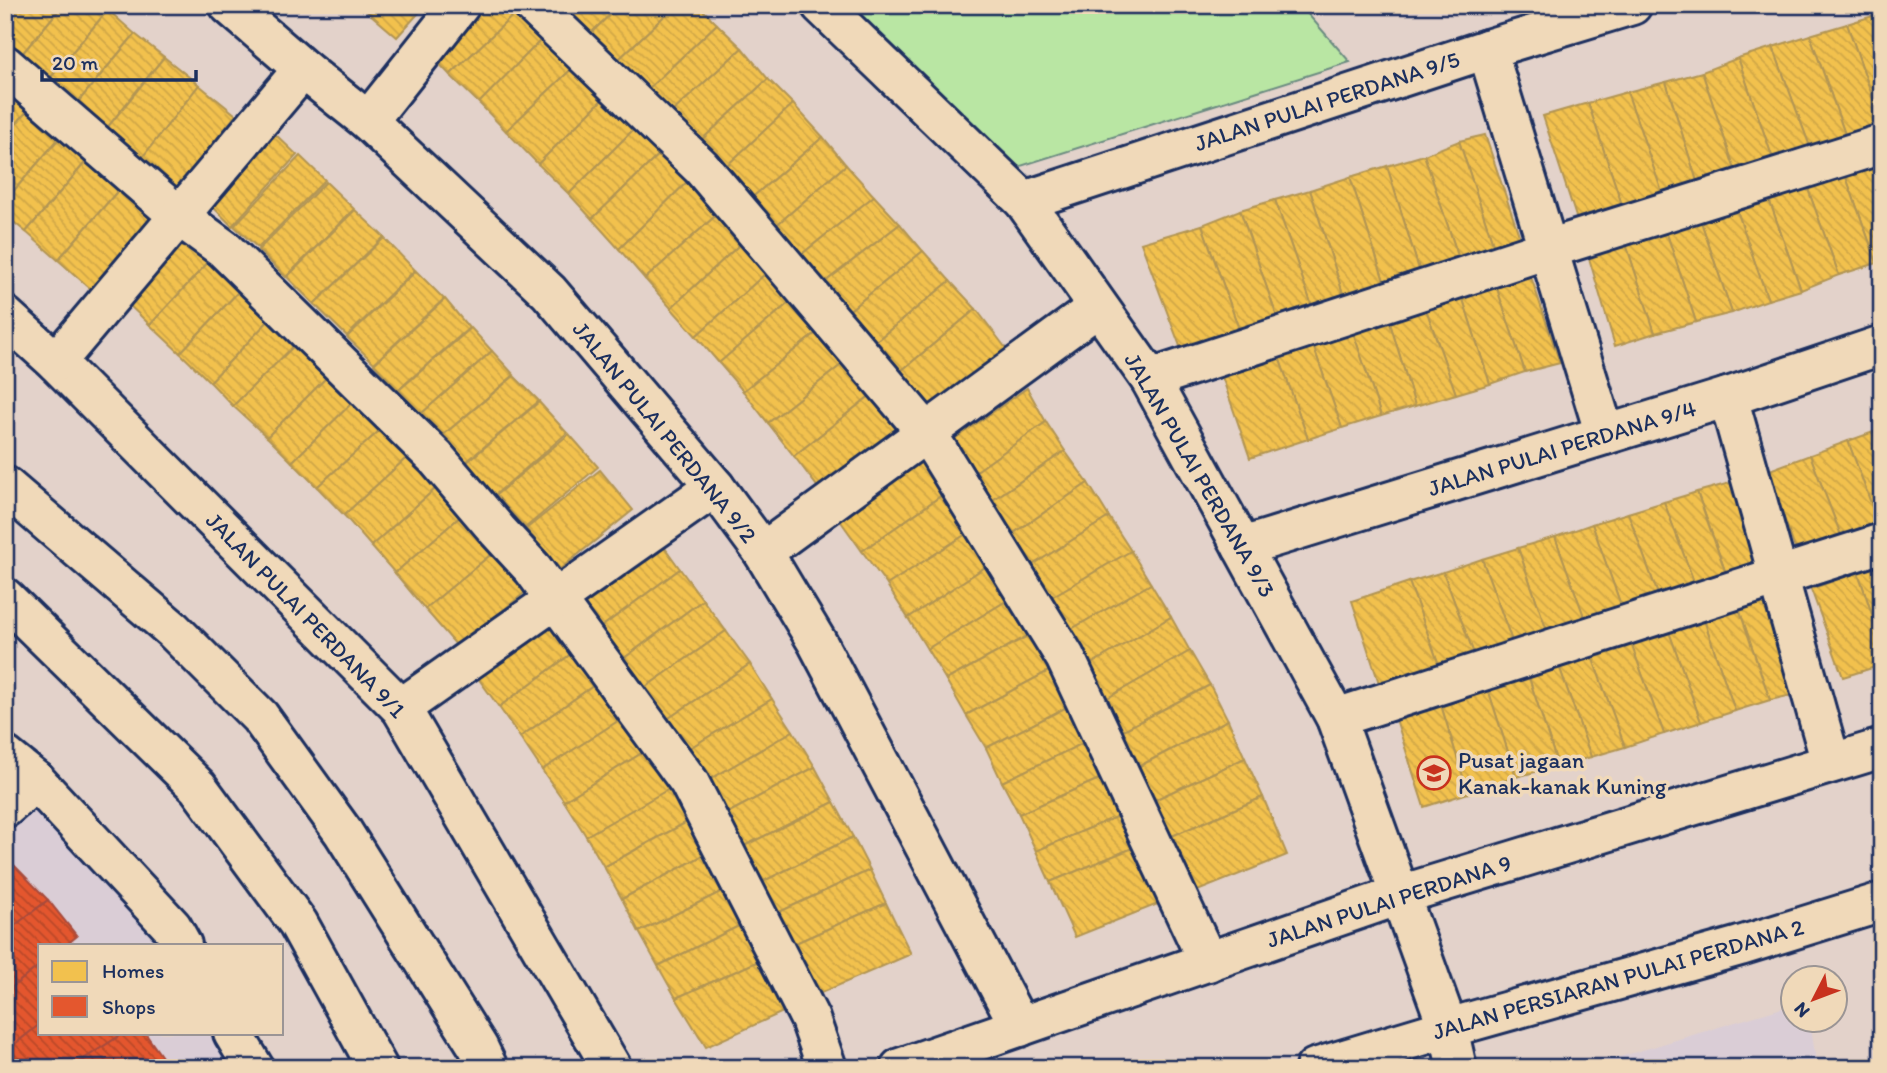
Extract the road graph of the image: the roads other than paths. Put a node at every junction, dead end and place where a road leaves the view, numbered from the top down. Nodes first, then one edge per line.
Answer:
1 (229, 5) edge
2 (460, 5) edge
3 (533, 5) edge
4 (821, 5) edge
5 (1632, 5) edge
6 (1528, 19) edge
7 (1487, 49) junction
8 (5, 65) edge
9 (303, 69) junction
10 (368, 121) junction
11 (1882, 144) edge
12 (1024, 201) junction
13 (180, 217) junction
14 (1548, 249) junction
15 (1098, 307) junction
16 (5, 316) edge
17 (1882, 345) edge
18 (56, 362) junction
19 (1150, 379) junction
20 (1728, 397) junction
21 (927, 433) junction
22 (1605, 435) junction
23 (5, 486) edge
24 (715, 487) junction
25 (1882, 543) edge
26 (1242, 547) junction
27 (763, 552) junction
28 (1778, 575) junction
29 (5, 598) edge
30 (556, 598) junction
31 (401, 708) junction
32 (1336, 718) junction
33 (1882, 748) edge
34 (5, 756) edge
35 (1831, 763) junction
36 (36, 781) junction
37 (5, 808) edge
38 (1400, 895) junction
39 (1882, 902) edge
40 (182, 944) edge
41 (1208, 962) junction
42 (1020, 1027) junction
43 (1448, 1028) junction
44 (234, 1034) edge
45 (254, 1068) edge
46 (379, 1068) edge
47 (488, 1068) edge
48 (612, 1068) edge
49 (827, 1068) edge
50 (900, 1068) edge
51 (1315, 1068) edge
52 (1457, 1068) edge

1 - 9 street, JALAN PULAI PERDANA 9/2
2 - 10 street
3 - 21 street
4 - 12 street, JALAN PULAI PERDANA 9/3
5 - 6 street, JALAN PULAI PERDANA 9/5
6 - 7 street, JALAN PULAI PERDANA 9/5
7 - 12 street, JALAN PULAI PERDANA 9/5
7 - 14 street
8 - 13 street
9 - 10 street, JALAN PULAI PERDANA 9/2
9 - 13 street
10 - 24 street, JALAN PULAI PERDANA 9/2
11 - 14 street
12 - 15 street, JALAN PULAI PERDANA 9/3
13 - 18 street
13 - 30 street
14 - 19 street
14 - 22 street
15 - 19 street, JALAN PULAI PERDANA 9/3
15 - 21 street
16 - 18 street, JALAN PULAI PERDANA 9/1
17 - 20 street, JALAN PULAI PERDANA 9/4
18 - 31 street, JALAN PULAI PERDANA 9/1
19 - 26 street, JALAN PULAI PERDANA 9/3
20 - 22 street, JALAN PULAI PERDANA 9/4
20 - 28 street
21 - 27 street
21 - 41 street
22 - 26 street, JALAN PULAI PERDANA 9/4
23 - 47 street
24 - 27 street, JALAN PULAI PERDANA 9/2
24 - 30 street
25 - 28 street
26 - 32 street, JALAN PULAI PERDANA 9/3
27 - 42 street, JALAN PULAI PERDANA 9/2
28 - 32 street
28 - 35 street
29 - 46 street
30 - 31 street
30 - 49 street
31 - 48 street, JALAN PULAI PERDANA 9/1
32 - 38 street, JALAN PULAI PERDANA 9/3
33 - 35 street, JALAN PULAI PERDANA 9
34 - 36 street
35 - 38 street, JALAN PULAI PERDANA 9
36 - 37 street
36 - 40 street
38 - 41 street, JALAN PULAI PERDANA 9
38 - 43 street, JALAN PULAI PERDANA 9/3
39 - 43 street, JALAN PERSIARAN PULAI PERDANA 2
41 - 42 street, JALAN PULAI PERDANA 9
42 - 50 street, JALAN PULAI PERDANA 9
43 - 51 street, JALAN PERSIARAN PULAI PERDANA 2
43 - 52 street, JALAN PULAI PERDANA 9/3
44 - 45 street

